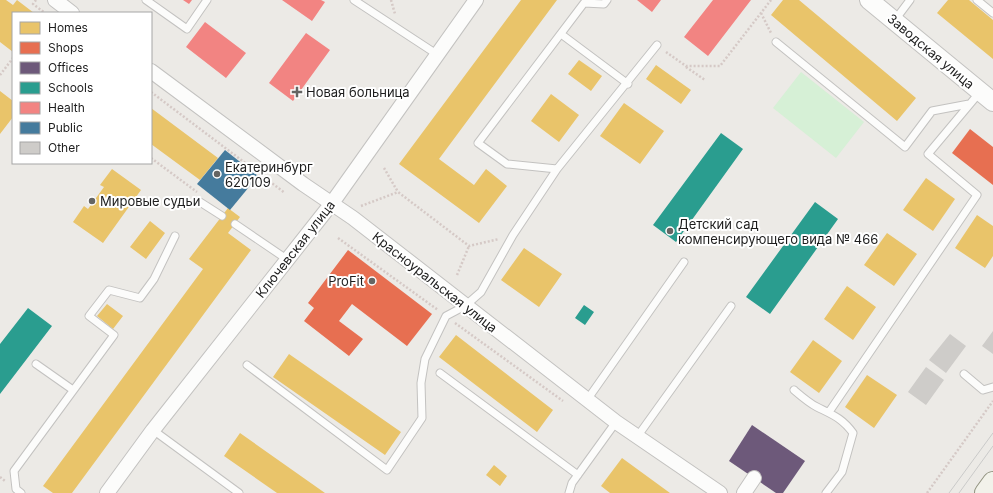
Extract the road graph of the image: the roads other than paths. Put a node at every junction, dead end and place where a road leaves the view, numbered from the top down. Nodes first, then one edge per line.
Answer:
1 (55, 0) edge
2 (146, 0) edge
3 (207, 0) edge
4 (354, 0) edge
5 (476, 0) edge
6 (607, 0) edge
7 (869, 0) edge
8 (910, 0) edge
9 (978, 0) edge
10 (71, 12) edge
11 (993, 12) edge
12 (895, 20) junction
13 (561, 34) junction
14 (776, 42) road end
15 (657, 45) road end
16 (438, 55) junction
17 (152, 72) edge
18 (628, 84) junction
19 (981, 99) edge
20 (557, 169) junction
21 (200, 202) road end
22 (332, 203) junction
23 (222, 216) dead end
24 (235, 224) dead end
25 (175, 236) dead end
26 (288, 260) junction
27 (684, 262) dead end
28 (465, 306) junction
29 (731, 306) dead end
30 (36, 364) dead end
31 (247, 365) dead end
32 (440, 373) dead end
33 (964, 374) dead end
34 (993, 387) edge
35 (73, 390) junction
36 (794, 390) dead end
37 (587, 400) junction
38 (829, 412) junction
39 (616, 422) junction
40 (153, 430) junction
41 (637, 437) junction
42 (578, 475) junction
43 (754, 478) dead end
44 (993, 482) edge
45 (20, 493) edge
46 (107, 493) edge
47 (239, 493) edge
48 (569, 493) edge
49 (720, 493) edge
50 (744, 493) edge
51 (826, 493) edge
52 (985, 493) edge

1 - 10 street
2 - 3 lane
4 - 16 lane
5 - 16 street, Ключевская улица
6 - 13 lane
7 - 12 street, Заводская улица
8 - 12 lane
9 - 11 lane
12 - 19 street, Заводская улица
13 - 18 lane
13 - 20 lane
14 - 19 lane
15 - 18 lane
16 - 22 street, Ключевская улица
17 - 22 street, Красноуральская улица
18 - 20 lane
19 - 38 lane
20 - 28 lane
21 - 23 lane
22 - 26 street, Ключевская улица
22 - 28 street, Красноуральская улица
24 - 26 lane
25 - 35 lane
26 - 40 street, Ключевская улица
27 - 37 lane
28 - 31 lane
28 - 37 street, Красноуральская улица
29 - 41 lane
30 - 35 lane
32 - 42 lane
33 - 34 lane
35 - 45 lane
36 - 38 lane
37 - 39 street, Красноуральская улица
38 - 51 lane
39 - 41 street, Красноуральская улица
39 - 42 lane
40 - 46 street, Ключевская улица
40 - 47 lane
41 - 49 street, Красноуральская улица
42 - 48 lane
43 - 50 street
44 - 52 main road

